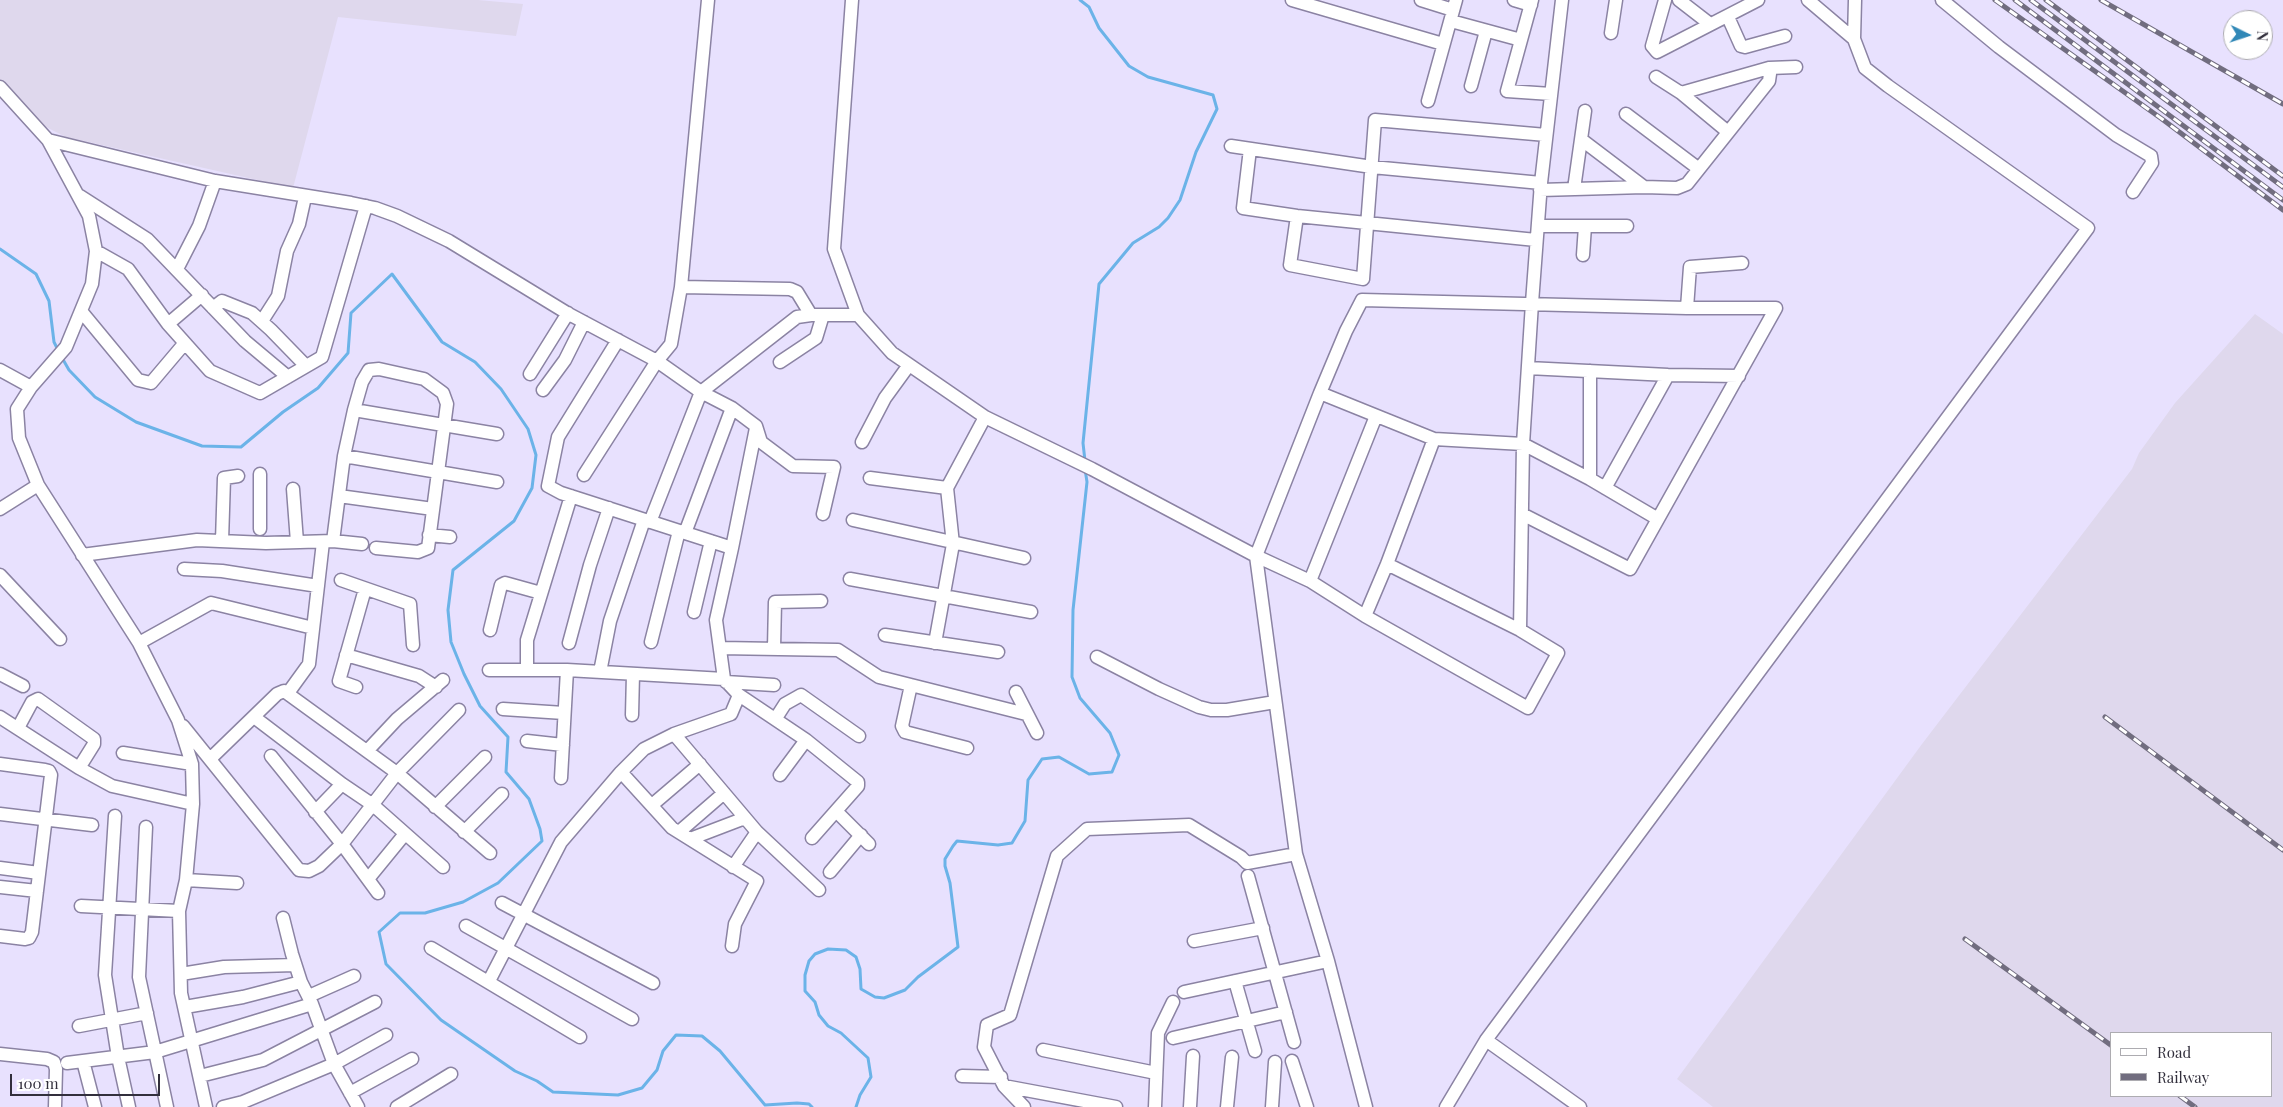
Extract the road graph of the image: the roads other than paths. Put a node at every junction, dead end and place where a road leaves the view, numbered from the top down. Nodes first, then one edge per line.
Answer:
1 (708, 0) edge
2 (852, 0) edge
3 (1292, 0) edge
4 (1420, 0) edge
5 (1514, 0) edge
6 (1562, 0) edge
7 (1616, 0) edge
8 (1665, 0) edge
9 (1679, 0) edge
10 (1758, 0) edge
11 (1808, 0) edge
12 (1854, 0) edge
13 (1942, 0) edge
14 (1531, 2) edge
15 (1453, 11) edge
16 (1728, 17) junction
17 (1710, 24) junction
18 (1486, 31) junction
19 (1611, 33) dead end
20 (1785, 36) dead end
21 (1854, 38) junction
22 (1521, 40) junction
23 (1443, 44) junction
24 (1796, 67) dead end
25 (1769, 68) junction
26 (1656, 77) dead end
27 (0, 86) edge
28 (1472, 86) dead end
29 (1681, 93) junction
30 (1550, 94) junction
31 (1428, 101) dead end
32 (1585, 111) dead end
33 (1626, 114) dead end
34 (1728, 132) junction
35 (1546, 135) junction
36 (48, 140) junction
37 (1582, 140) junction
38 (1231, 146) dead end
39 (1250, 149) junction
40 (1372, 167) junction
41 (1699, 169) junction
42 (215, 181) junction
43 (1540, 187) junction
44 (1644, 187) junction
45 (1574, 189) junction
46 (2133, 192) dead end
47 (78, 195) junction
48 (305, 197) junction
49 (366, 206) junction
50 (1297, 216) junction
51 (1367, 224) junction
52 (1538, 226) junction
53 (1585, 226) junction
54 (1627, 226) dead end
55 (1536, 240) junction
56 (96, 251) junction
57 (1584, 255) dead end
58 (1742, 263) dead end
59 (177, 269) junction
60 (681, 286) junction
61 (202, 294) junction
62 (1532, 303) junction
63 (213, 308) junction
64 (1687, 308) junction
65 (81, 311) junction
66 (568, 313) junction
67 (817, 315) junction
68 (858, 315) junction
69 (262, 321) junction
70 (584, 322) junction
71 (168, 324) junction
72 (618, 340) junction
73 (184, 344) junction
74 (657, 361) junction
75 (780, 362) dead end
76 (909, 365) junction
77 (306, 366) junction
78 (1528, 368) junction
79 (0, 370) edge
80 (1590, 371) junction
81 (530, 374) dead end
82 (1668, 375) junction
83 (1739, 376) junction
84 (288, 377) junction
85 (31, 387) junction
86 (543, 390) dead end
87 (701, 392) junction
88 (1320, 394) junction
89 (732, 408) junction
90 (354, 410) junction
91 (1376, 416) junction
92 (984, 417) junction
93 (443, 426) junction
94 (756, 426) junction
95 (497, 434) dead end
96 (1434, 439) junction
97 (862, 442) dead end
98 (1523, 444) junction
99 (344, 456) junction
100 (437, 473) junction
101 (260, 474) dead end
102 (584, 475) dead end
103 (238, 476) dead end
104 (870, 478) dead end
105 (1590, 479) junction
106 (497, 482) dead end
107 (38, 485) junction
108 (947, 488) junction
109 (1605, 488) junction
110 (293, 489) dead end
111 (339, 496) junction
112 (571, 496) junction
113 (609, 508) junction
114 (0, 509) edge
115 (433, 509) junction
116 (823, 514) dead end
117 (1522, 514) junction
118 (1658, 519) junction
119 (853, 520) dead end
120 (647, 521) junction
121 (682, 532) junction
122 (429, 535) junction
123 (450, 538) dead end
124 (222, 541) junction
125 (297, 542) junction
126 (328, 542) junction
127 (711, 542) junction
128 (266, 543) junction
129 (362, 544) dead end
130 (953, 544) junction
131 (376, 548) dead end
132 (732, 548) junction
133 (82, 555) junction
134 (1256, 556) junction
135 (1024, 558) dead end
136 (1387, 564) junction
137 (184, 570) dead end
138 (0, 575) edge
139 (850, 579) dead end
140 (341, 580) dead end
141 (1310, 581) junction
142 (318, 586) junction
143 (365, 589) junction
144 (541, 593) junction
145 (942, 596) junction
146 (821, 601) dead end
147 (694, 612) dead end
148 (1031, 612) dead end
149 (1365, 616) junction
150 (313, 628) junction
151 (490, 630) dead end
152 (1520, 630) junction
153 (885, 634) dead end
154 (60, 639) dead end
155 (651, 642) dead end
156 (139, 643) junction
157 (570, 643) dead end
158 (935, 643) junction
159 (413, 645) dead end
160 (720, 648) junction
161 (774, 648) junction
162 (998, 652) dead end
163 (346, 655) junction
164 (1097, 657) dead end
165 (489, 670) dead end
166 (527, 670) junction
167 (567, 670) junction
168 (600, 672) junction
169 (0, 674) edge
170 (634, 674) junction
171 (725, 680) junction
172 (774, 685) dead end
173 (911, 685) junction
174 (23, 686) dead end
175 (356, 687) dead end
176 (1016, 692) dead end
177 (288, 693) junction
178 (739, 695) junction
179 (1275, 702) junction
180 (503, 709) dead end
181 (459, 710) dead end
182 (564, 713) junction
183 (1026, 714) junction
184 (632, 716) dead end
185 (0, 717) edge
186 (254, 718) junction
187 (776, 718) junction
188 (178, 720) junction
189 (18, 728) junction
190 (1037, 732) dead end
191 (674, 734) junction
192 (859, 736) dead end
193 (806, 740) junction
194 (526, 741) dead end
195 (562, 745) junction
196 (967, 748) dead end
197 (367, 751) junction
198 (123, 753) dead end
199 (271, 756) dead end
200 (485, 757) dead end
201 (210, 760) junction
202 (0, 764) edge
203 (192, 764) junction
204 (700, 764) junction
205 (79, 768) junction
206 (621, 772) junction
207 (397, 773) junction
208 (780, 775) dead end
209 (561, 778) dead end
210 (342, 784) junction
211 (724, 793) junction
212 (502, 794) dead end
213 (193, 804) junction
214 (372, 805) junction
215 (652, 805) junction
216 (434, 807) junction
217 (836, 811) junction
218 (315, 812) junction
219 (0, 814) edge
220 (116, 816) dead end
221 (745, 818) junction
222 (46, 820) junction
223 (92, 825) dead end
224 (146, 827) dead end
225 (464, 832) junction
226 (679, 832) junction
227 (757, 832) junction
228 (404, 835) junction
229 (812, 838) dead end
230 (690, 839) junction
231 (342, 844) junction
232 (490, 853) dead end
233 (1296, 854) junction
234 (443, 867) dead end
235 (733, 867) junction
236 (0, 868) edge
237 (830, 872) dead end
238 (39, 873) junction
239 (1248, 876) dead end
240 (368, 879) junction
241 (186, 880) junction
242 (237, 883) dead end
243 (0, 887) edge
244 (819, 890) dead end
245 (37, 891) junction
246 (378, 893) dead end
247 (502, 903) dead end
248 (81, 906) dead end
249 (111, 907) junction
250 (143, 908) junction
251 (179, 911) junction
252 (524, 914) junction
253 (283, 918) dead end
254 (466, 926) dead end
255 (1263, 928) junction
256 (0, 936) edge
257 (1194, 941) dead end
258 (732, 946) dead end
259 (431, 948) dead end
260 (506, 948) junction
261 (1328, 961) junction
262 (296, 965) junction
263 (1275, 972) junction
264 (181, 974) junction
265 (354, 976) dead end
266 (489, 981) junction
267 (1235, 981) junction
268 (301, 982) junction
269 (653, 982) dead end
270 (1184, 992) dead end
271 (311, 1000) junction
272 (376, 1002) dead end
273 (1173, 1002) dead end
274 (185, 1007) junction
275 (1286, 1012) junction
276 (147, 1014) junction
277 (632, 1019) dead end
278 (113, 1021) junction
279 (1246, 1021) junction
280 (79, 1026) dead end
281 (322, 1030) junction
282 (386, 1034) dead end
283 (580, 1037) dead end
284 (1172, 1038) dead end
285 (1486, 1040) junction
286 (193, 1042) junction
287 (1294, 1042) dead end
288 (1043, 1050) dead end
289 (1255, 1051) dead end
290 (155, 1052) junction
291 (0, 1054) edge
292 (1193, 1056) dead end
293 (118, 1057) junction
294 (1232, 1057) dead end
295 (412, 1059) dead end
296 (83, 1062) junction
297 (1274, 1062) dead end
298 (1292, 1062) dead end
299 (67, 1064) dead end
300 (334, 1064) junction
301 (1156, 1073) junction
302 (451, 1074) dead end
303 (200, 1076) junction
304 (962, 1076) dead end
305 (1002, 1081) junction
306 (350, 1093) junction
307 (354, 1106) edge
308 (54, 1107) edge
309 (95, 1107) edge
310 (129, 1107) edge
311 (167, 1107) edge
312 (206, 1107) edge
313 (223, 1107) edge
314 (397, 1107) edge
315 (1024, 1107) edge
316 (1116, 1107) edge
317 (1155, 1107) edge
318 (1190, 1107) edge
319 (1227, 1107) edge
320 (1272, 1107) edge
321 (1307, 1107) edge
322 (1366, 1107) edge
323 (1446, 1107) edge
324 (1580, 1107) edge

1 - 60 street
2 - 68 street
3 - 23 street
4 - 15 street
5 - 14 street
6 - 30 street
7 - 19 street
8 - 17 street
9 - 17 street
10 - 16 street
11 - 21 street
12 - 21 street
13 - 46 street
14 - 22 street
15 - 18 street
15 - 23 street
16 - 17 street
16 - 20 street
18 - 22 street
18 - 28 street
21 - 285 street
22 - 30 street
23 - 31 street
24 - 25 street
25 - 29 street
25 - 34 street
26 - 29 street
27 - 36 street
29 - 34 street
30 - 35 street
32 - 37 street
33 - 41 street
34 - 41 street
35 - 40 street
35 - 43 street
36 - 42 street
36 - 47 street
37 - 44 street
37 - 45 street
38 - 39 street
39 - 40 street
39 - 50 street
40 - 43 street
40 - 51 street
41 - 44 street
42 - 48 street
42 - 59 street
43 - 45 street
43 - 52 street
44 - 45 street
47 - 56 street
47 - 59 street
48 - 49 street
48 - 69 street
49 - 66 street
49 - 77 street
50 - 51 street
50 - 51 street
51 - 55 street
52 - 53 street
52 - 55 street
53 - 54 street
53 - 57 street
55 - 62 street
56 - 65 street
56 - 71 street
58 - 64 street
59 - 61 street
60 - 67 street
60 - 74 street
61 - 63 street
61 - 71 street
62 - 64 street
62 - 78 street
62 - 88 street
63 - 69 street
63 - 84 street
64 - 83 street
65 - 73 street
65 - 85 street
66 - 70 street
66 - 81 street
67 - 68 street
67 - 75 street
67 - 87 street
68 - 76 street
69 - 77 street
70 - 72 street
70 - 86 street
71 - 73 street
72 - 74 street
72 - 112 street
73 - 84 street
74 - 87 street
74 - 102 street
76 - 92 street
76 - 97 street
77 - 84 street
78 - 80 street
78 - 98 street
79 - 85 street
80 - 82 street
80 - 105 street
82 - 83 street
82 - 109 street
83 - 118 street
85 - 107 street
87 - 89 street
87 - 120 street
88 - 91 street
88 - 134 street
89 - 94 street
89 - 121 street
90 - 93 street
90 - 93 street
90 - 99 street
91 - 96 street
91 - 141 street
92 - 108 street
92 - 134 street
93 - 95 street
93 - 100 street
94 - 116 street
94 - 132 street
96 - 98 street
96 - 136 street
98 - 105 street
98 - 117 street
99 - 100 street
99 - 111 street
100 - 106 street
100 - 115 street
101 - 128 street
103 - 124 street
104 - 108 street
105 - 109 street
107 - 114 street
107 - 133 street
108 - 130 street
109 - 118 street
110 - 125 street
111 - 115 street
111 - 126 street
112 - 113 street
112 - 144 street
113 - 120 street
113 - 157 street
115 - 122 street
117 - 118 street
117 - 152 street
119 - 130 street
120 - 121 street
120 - 168 street
121 - 127 street
121 - 155 street
122 - 123 street
122 - 131 street
124 - 128 street
124 - 133 street
125 - 126 street
125 - 128 street
126 - 129 street
126 - 142 street
127 - 132 street
127 - 147 street
130 - 135 street
130 - 145 street
132 - 160 street
133 - 156 street
134 - 141 street
134 - 179 street
136 - 149 street
136 - 152 street
137 - 142 street
138 - 154 street
139 - 145 street
140 - 143 street
141 - 149 street
142 - 150 street
143 - 159 street
143 - 163 street
144 - 151 street
144 - 166 street
145 - 148 street
145 - 158 street
146 - 161 street
149 - 152 street
150 - 156 street
150 - 177 street
153 - 158 street
156 - 188 street
158 - 162 street
160 - 161 street
160 - 171 street
161 - 173 street
163 - 175 street
163 - 197 street
164 - 179 street
165 - 166 street
166 - 167 street
167 - 168 street
167 - 182 street
168 - 170 street
169 - 174 street
170 - 171 street
170 - 184 street
171 - 172 street
171 - 178 street
173 - 183 street
173 - 196 street
176 - 183 street
177 - 186 street
177 - 197 street
178 - 187 street
178 - 191 street
179 - 233 street
180 - 182 street
181 - 207 street
182 - 195 street
183 - 190 street
185 - 189 street
186 - 201 street
186 - 210 street
187 - 192 street
187 - 193 street
188 - 201 street
188 - 203 street
189 - 205 street
189 - 205 street
191 - 204 street
191 - 206 street
193 - 208 street
193 - 217 street
194 - 195 street
195 - 209 street
197 - 207 street
198 - 203 street
199 - 218 street
200 - 216 street
201 - 231 street
202 - 222 street
203 - 213 street
204 - 211 street
204 - 215 street
205 - 213 street
206 - 215 street
206 - 252 street
207 - 214 street
207 - 216 street
210 - 214 street
210 - 218 street
211 - 221 street
211 - 226 street
212 - 225 street
213 - 241 street
214 - 228 street
214 - 231 street
215 - 226 street
216 - 225 street
217 - 229 street
217 - 237 street
218 - 231 street
219 - 222 street
220 - 249 street
221 - 227 street
221 - 230 street
222 - 223 street
222 - 238 street
224 - 250 street
225 - 232 street
226 - 230 street
227 - 235 street
227 - 244 street
228 - 234 street
228 - 240 street
230 - 235 street
231 - 240 street
233 - 261 street
233 - 305 street
235 - 258 street
236 - 238 street
238 - 245 street
239 - 255 street
240 - 246 street
241 - 242 street
241 - 251 street
243 - 245 street
245 - 256 street
247 - 252 street
248 - 249 street
249 - 250 street
249 - 278 street
250 - 251 street
250 - 276 street
251 - 264 street
252 - 260 street
252 - 269 street
253 - 262 street
254 - 260 street
255 - 257 street
255 - 263 street
259 - 266 street
260 - 266 street
260 - 277 street
261 - 263 street
261 - 322 street
262 - 264 street
262 - 268 street
263 - 267 street
263 - 275 street
264 - 274 street
265 - 271 street
266 - 283 street
267 - 270 street
267 - 279 street
268 - 271 street
268 - 274 street
271 - 281 street
271 - 286 street
272 - 281 street
273 - 301 street
274 - 286 street
275 - 279 street
275 - 287 street
276 - 278 street
276 - 290 street
278 - 280 street
278 - 293 street
279 - 284 street
279 - 289 street
281 - 300 street
281 - 303 street
282 - 300 street
285 - 323 street
285 - 324 street
286 - 290 street
286 - 303 street
288 - 301 street
290 - 293 street
290 - 311 street
291 - 308 street
292 - 318 street
293 - 296 street
293 - 310 street
294 - 319 street
295 - 306 street
296 - 299 street
296 - 309 street
297 - 320 street
298 - 321 street
300 - 306 street
300 - 313 street
301 - 317 street
302 - 314 street
303 - 312 street
304 - 305 street
305 - 315 street
305 - 316 street
306 - 307 street

